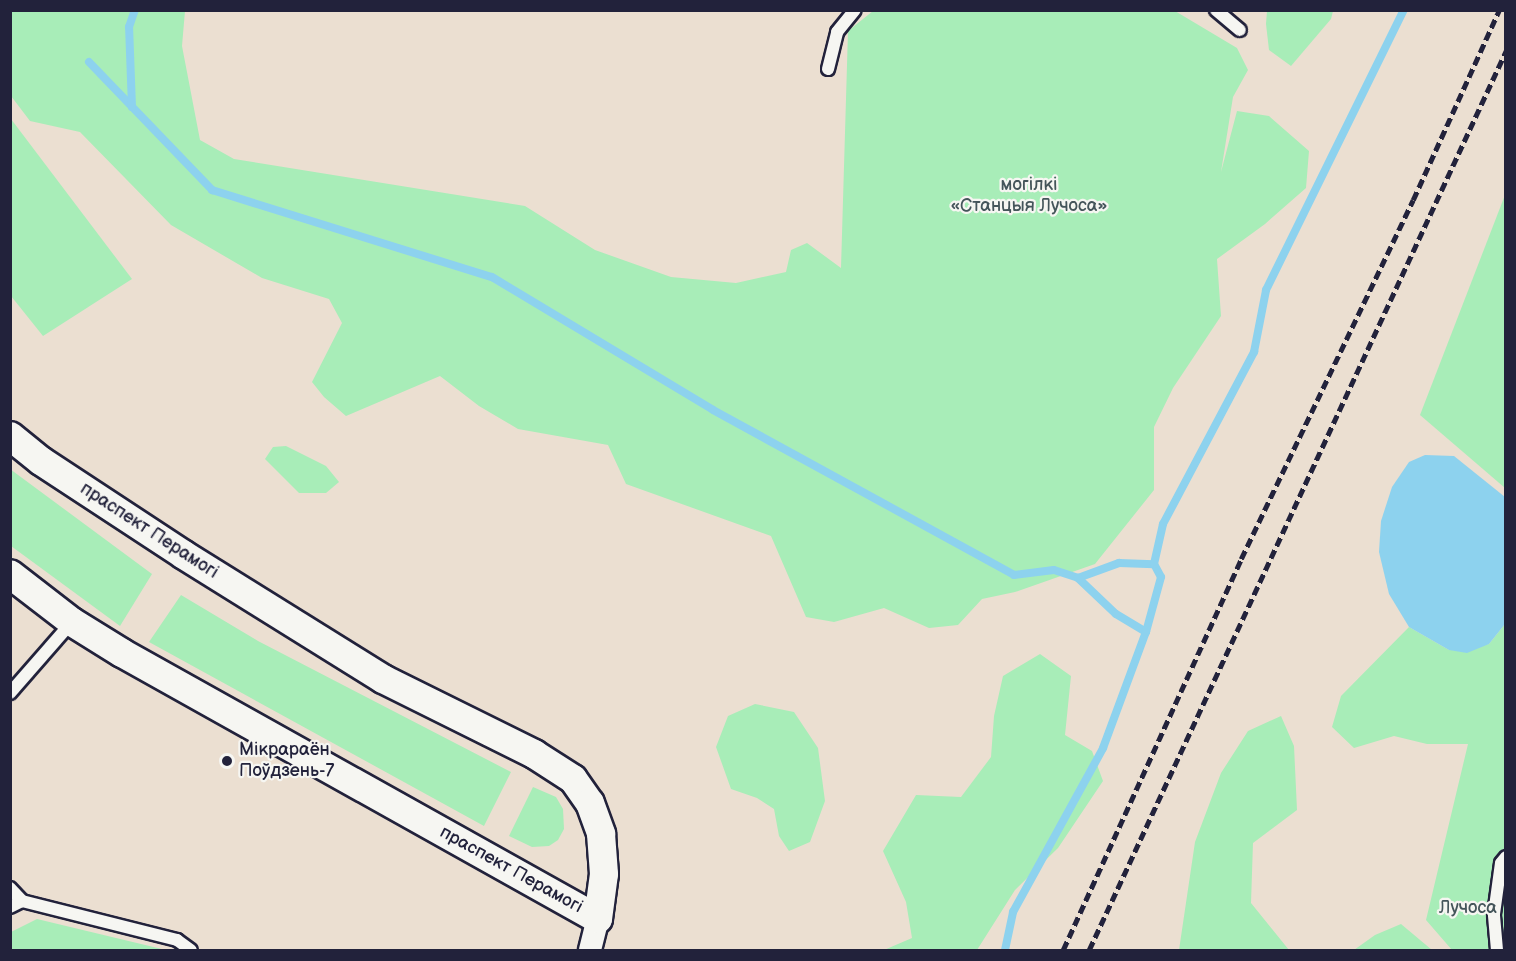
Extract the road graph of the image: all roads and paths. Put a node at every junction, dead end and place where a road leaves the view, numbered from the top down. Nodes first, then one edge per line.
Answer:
1 (855, 10) edge
2 (1216, 10) edge
3 (1240, 30) dead end
4 (828, 69) dead end
5 (10, 436) edge
6 (10, 574) edge
7 (72, 622) junction
8 (10, 693) edge
9 (1506, 857) edge
10 (10, 888) edge
11 (22, 901) junction
12 (10, 908) edge
13 (598, 919) junction
14 (191, 951) edge
15 (590, 951) edge
16 (1497, 951) edge

1 - 4 lane
2 - 3 lane
5 - 13 street, праспект Перамогі
6 - 7 street, праспект Перамогі
7 - 8 lane
7 - 13 street, праспект Перамогі
9 - 16 lane
10 - 11 lane
11 - 12 lane
11 - 14 lane
13 - 15 street

